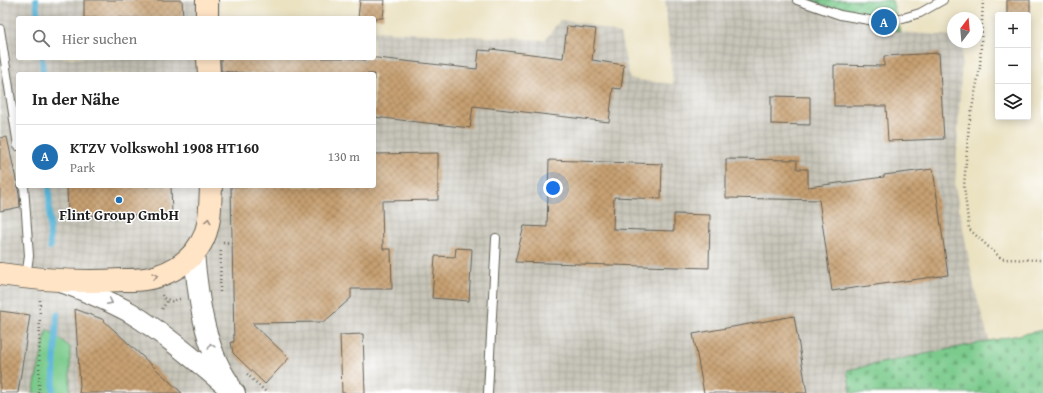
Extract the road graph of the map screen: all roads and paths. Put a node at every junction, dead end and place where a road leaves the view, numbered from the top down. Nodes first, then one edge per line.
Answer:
1 (207, 0) edge
2 (797, 0) edge
3 (942, 0) edge
4 (983, 0) edge
5 (208, 16) edge
6 (0, 30) edge
7 (208, 60) edge
8 (209, 72) edge
9 (16, 133) edge
10 (24, 188) edge
11 (211, 188) edge
12 (496, 238) dead end
13 (221, 242) dead end
14 (232, 243) dead end
15 (221, 249) dead end
16 (194, 253) junction
17 (1043, 260) edge
18 (0, 274) edge
19 (61, 281) junction
20 (30, 287) junction
21 (219, 298) dead end
22 (246, 374) dead end
23 (39, 393) edge
24 (236, 393) edge
25 (267, 393) edge
26 (488, 393) edge

1 - 5 main road
2 - 3 lane
4 - 17 path
6 - 9 lane
7 - 8 main road
10 - 20 lane
16 -> 11 main road
12 - 26 lane
13 - 14 path
15 - 21 path
19 -> 16 main road
24 -> 16 street
18 - 20 main road
19 - 20 main road
19 -> 24 street
20 - 23 path
22 - 25 path

